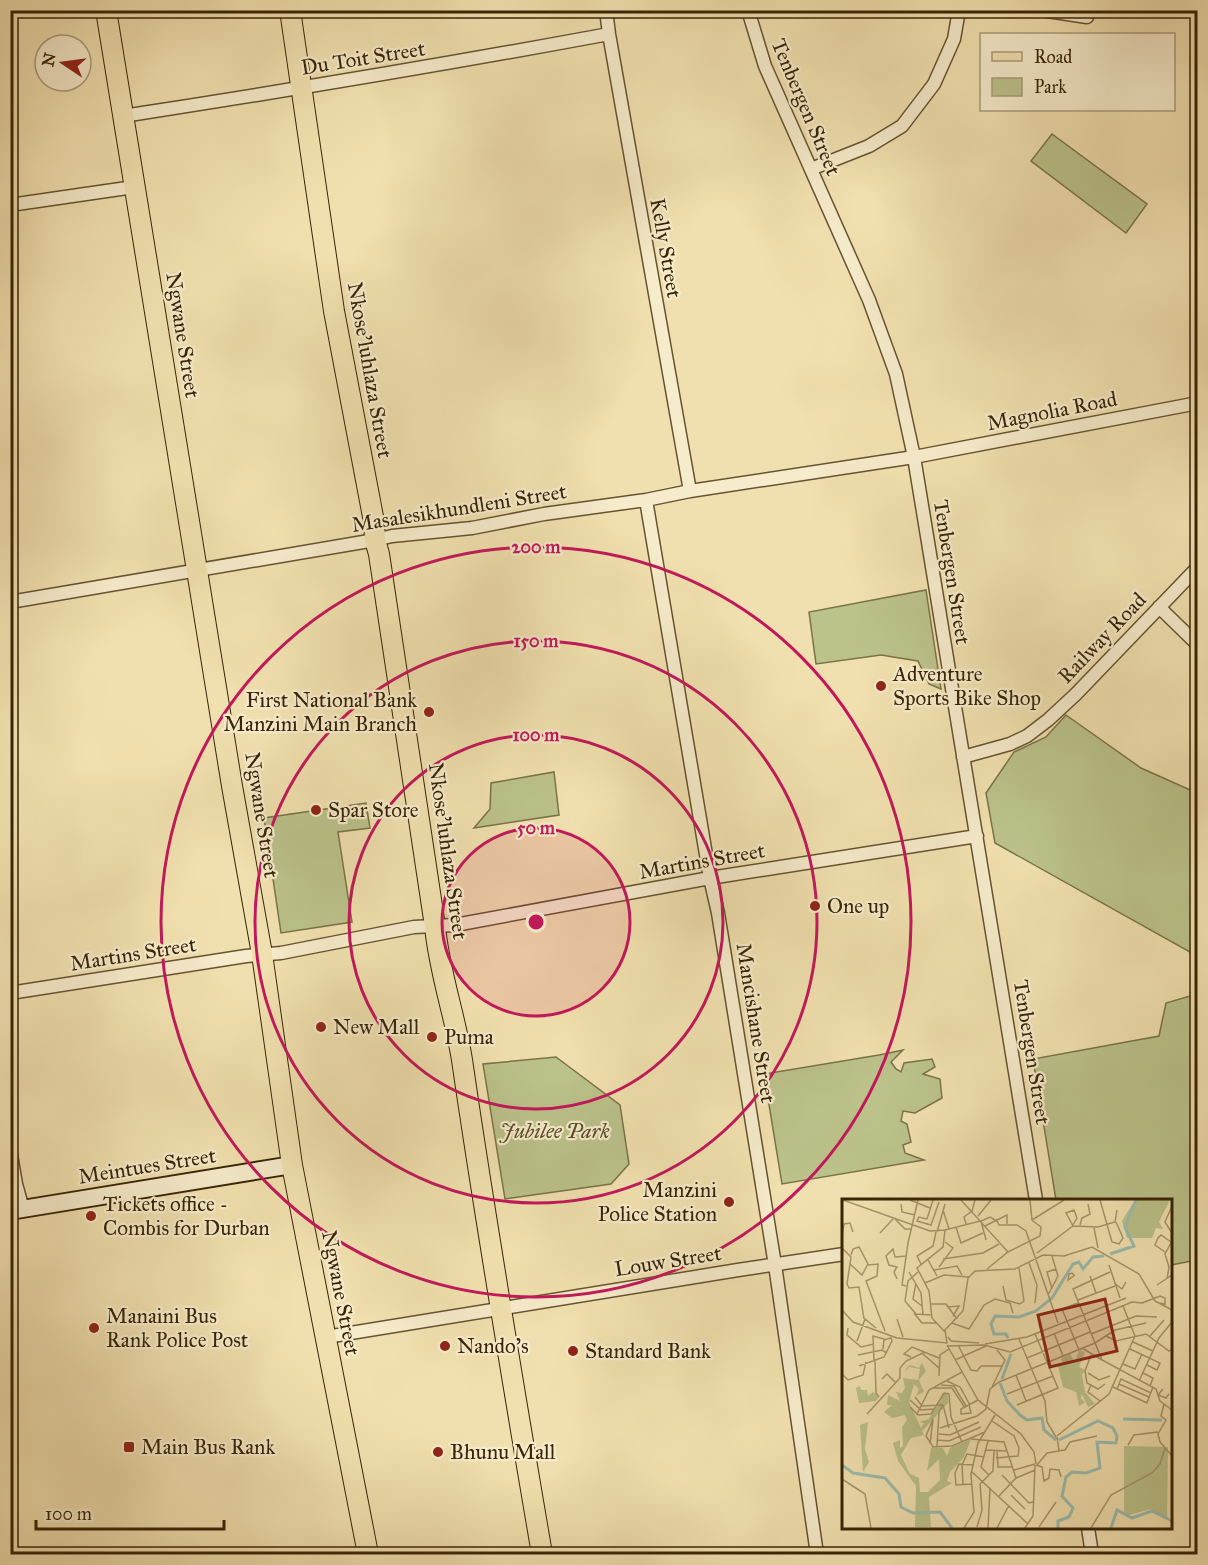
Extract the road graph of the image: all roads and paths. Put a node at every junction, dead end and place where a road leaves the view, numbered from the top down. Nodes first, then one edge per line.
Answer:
1 (106, 10) edge
2 (290, 10) edge
3 (606, 10) edge
4 (748, 10) edge
5 (968, 10) edge
6 (1041, 10) edge
7 (959, 11) edge
8 (1087, 17) dead end
9 (609, 34) junction
10 (301, 89) junction
11 (123, 116) junction
12 (811, 169) junction
13 (134, 187) junction
14 (10, 205) edge
15 (1197, 403) edge
16 (914, 458) junction
17 (690, 491) junction
18 (646, 500) junction
19 (375, 540) junction
20 (1197, 567) edge
21 (197, 569) junction
22 (10, 602) edge
23 (1159, 607) junction
24 (1197, 645) edge
25 (963, 757) junction
26 (977, 836) junction
27 (710, 878) junction
28 (435, 926) junction
29 (262, 954) junction
30 (10, 993) edge
31 (10, 1149) edge
32 (292, 1165) junction
33 (1036, 1199) edge
34 (17, 1210) edge
35 (842, 1254) edge
36 (775, 1265) junction
37 (500, 1308) junction
38 (326, 1337) junction
39 (1088, 1529) edge
40 (368, 1554) edge
41 (542, 1554) edge
42 (818, 1554) edge
43 (1092, 1554) edge

1 - 11 main road, Ngwane Street
2 - 10 main road, Nkose'luhlaza Street
3 - 9 street, Kelly Street
4 - 12 street, Tenbergen Street
5 - 7 street
6 - 8 street
7 - 12 street
9 - 10 street, Du Toit Street
9 - 17 street, Kelly Street
10 - 11 street, Du Toit Street
10 - 19 main road, Nkose'luhlaza Street
11 - 13 main road, Ngwane Street
12 - 16 street, Tenbergen Street
13 - 14 street
13 - 21 main road, Ngwane Street
15 - 16 street, Magnolia Road
16 - 17 street, Masalesikhundleni Street
16 - 25 street, Tenbergen Street
17 - 18 street, Masalesikhundleni Street
18 - 19 street, Masalesikhundleni Street
18 - 27 street, Mancishane Street
19 - 21 street, Masalesikhundleni Street
19 - 28 main road, Nkose'luhlaza Street
20 - 23 street, Railway Road
21 - 22 street, Masalesikhundleni Street
21 - 29 main road, Ngwane Street
23 - 24 street
23 - 25 street, Railway Road
25 - 26 street, Tenbergen Street
26 - 27 street, Martins Street
26 - 33 street, Tenbergen Street
27 - 28 street, Martins Street
27 - 36 street, Mancishane Street
28 - 29 street, Martins Street
28 - 37 main road, Nkose'luhlaza Street
29 - 30 street, Martins Street
29 - 32 main road, Ngwane Street
31 - 34 street
32 - 34 street, Meintues Street
32 - 38 main road, Ngwane Street
35 - 36 street, Louw Street
36 - 37 street, Louw Street
36 - 42 street, Mancishane Street
37 - 38 street, Louw Street
37 - 41 main road, Nkose'luhlaza Street
38 - 40 main road, Ngwane Street
39 - 43 street

